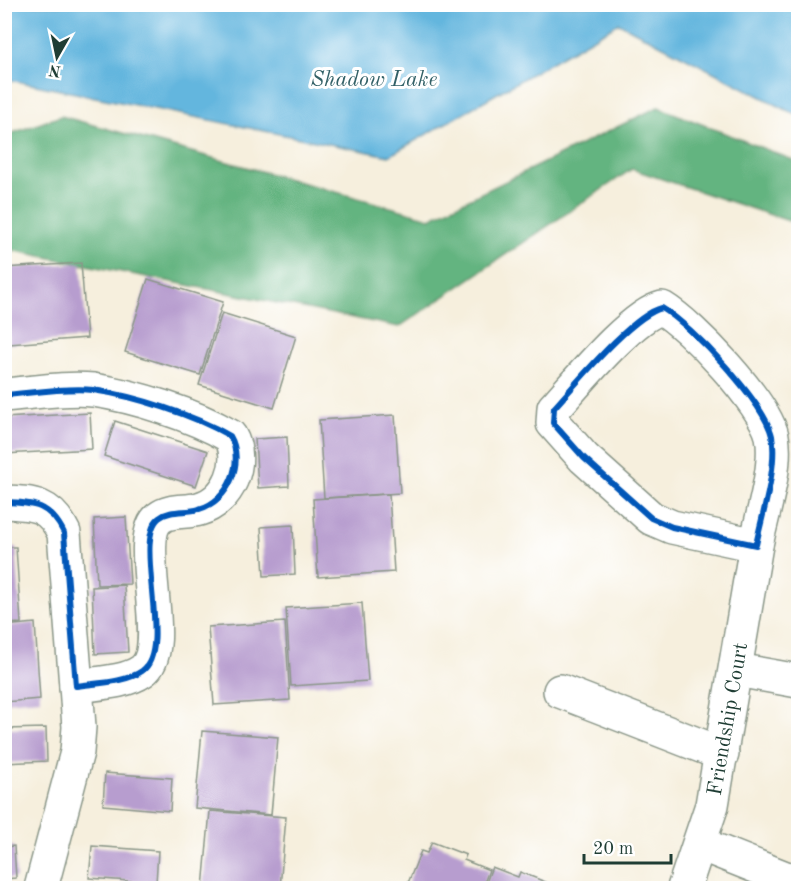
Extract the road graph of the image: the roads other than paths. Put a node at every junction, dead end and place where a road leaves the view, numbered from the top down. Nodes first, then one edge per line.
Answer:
1 (4, 395) edge
2 (4, 502) edge
3 (756, 545) junction
4 (736, 670) junction
5 (798, 681) edge
6 (76, 686) junction
7 (560, 691) dead end
8 (722, 754) junction
9 (700, 844) junction
10 (798, 883) edge
11 (40, 888) edge
12 (684, 888) edge

1 - 6 street
2 - 6 street
3 - 3 street, Friendship Court
3 - 4 street, Friendship Court
4 - 5 street
4 - 8 street, Friendship Court
6 - 11 street
7 - 8 street
8 - 9 street, Friendship Court
9 - 10 street
9 - 12 street, Friendship Court

